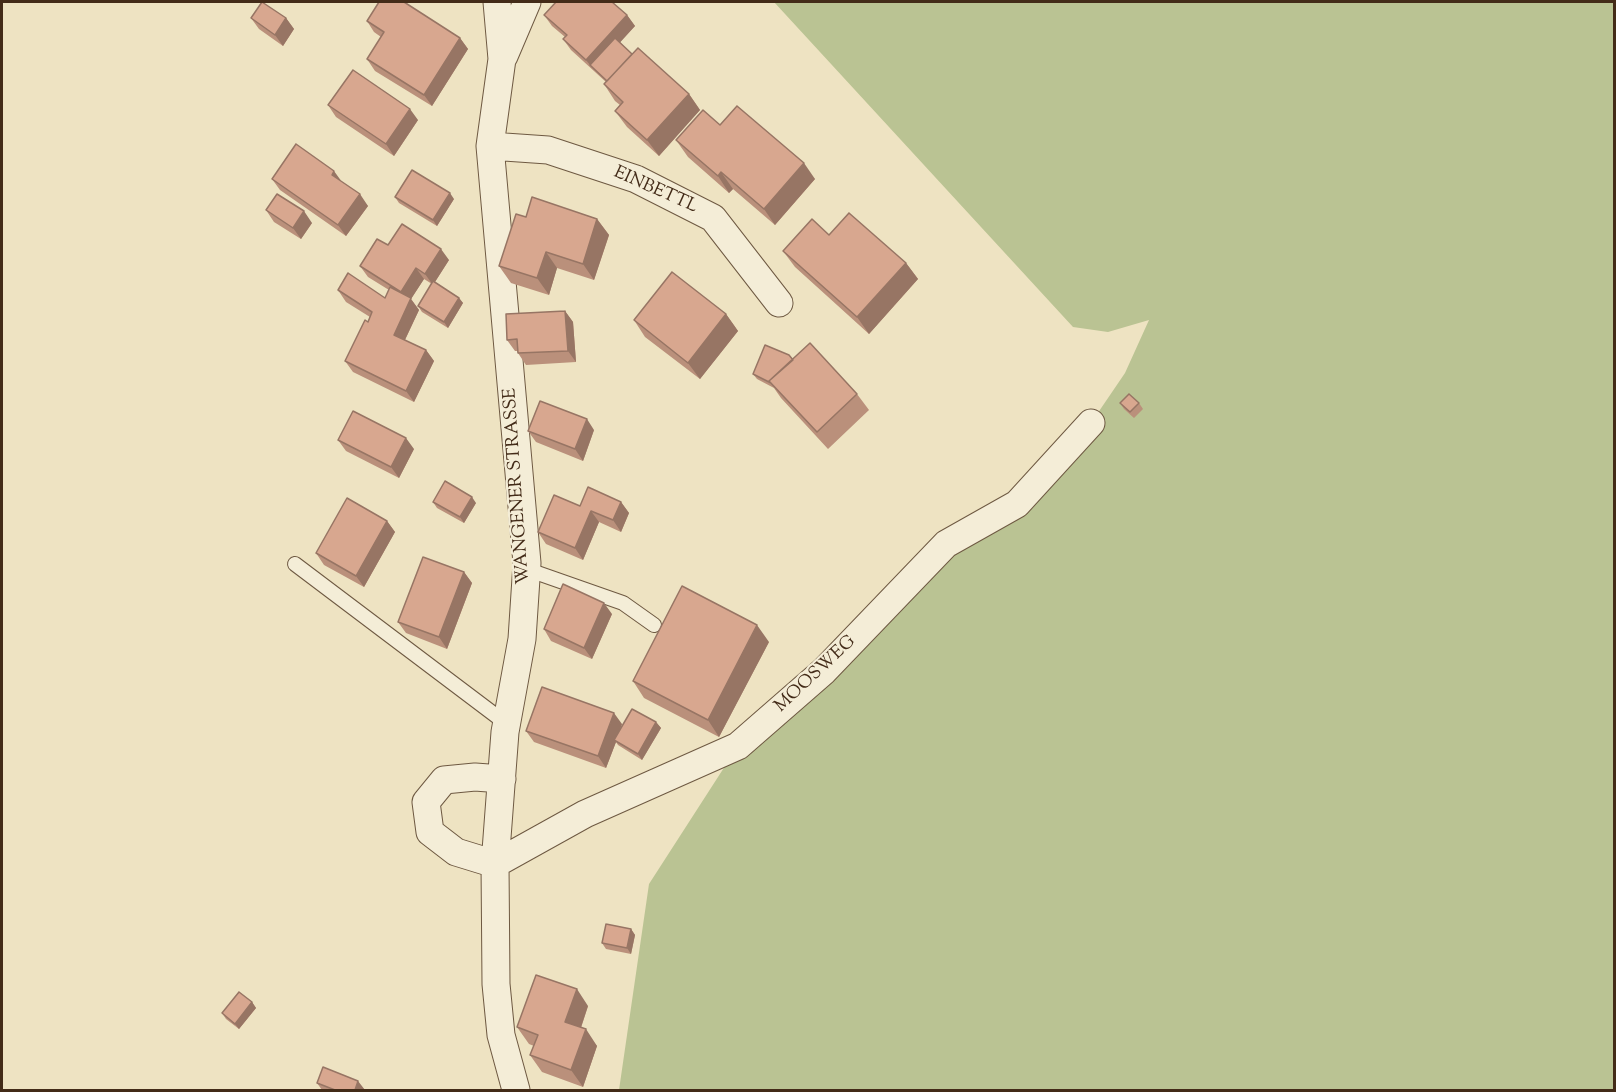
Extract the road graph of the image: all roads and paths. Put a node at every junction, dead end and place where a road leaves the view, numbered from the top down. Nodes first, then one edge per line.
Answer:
1 (497, 2) edge
2 (527, 2) edge
3 (502, 60) junction
4 (490, 146) junction
5 (779, 303) dead end
6 (1091, 423) dead end
7 (295, 564) dead end
8 (526, 569) junction
9 (654, 625) dead end
10 (507, 724) junction
11 (502, 779) junction
12 (495, 864) junction
13 (516, 1090) edge

1 - 3 street, WANGENER STRASSE
2 - 3 street, WANGENER STRASSE
3 - 4 street, WANGENER STRASSE
4 - 5 street, EINBETTL
4 - 8 street, WANGENER STRASSE
6 - 12 street, MOOSWEG
7 - 10 lane
8 - 9 lane
8 - 10 street, WANGENER STRASSE
10 - 11 street, WANGENER STRASSE
11 - 12 street, WANGENER STRASSE
11 - 12 street
12 - 13 street, WANGENER STRASSE

